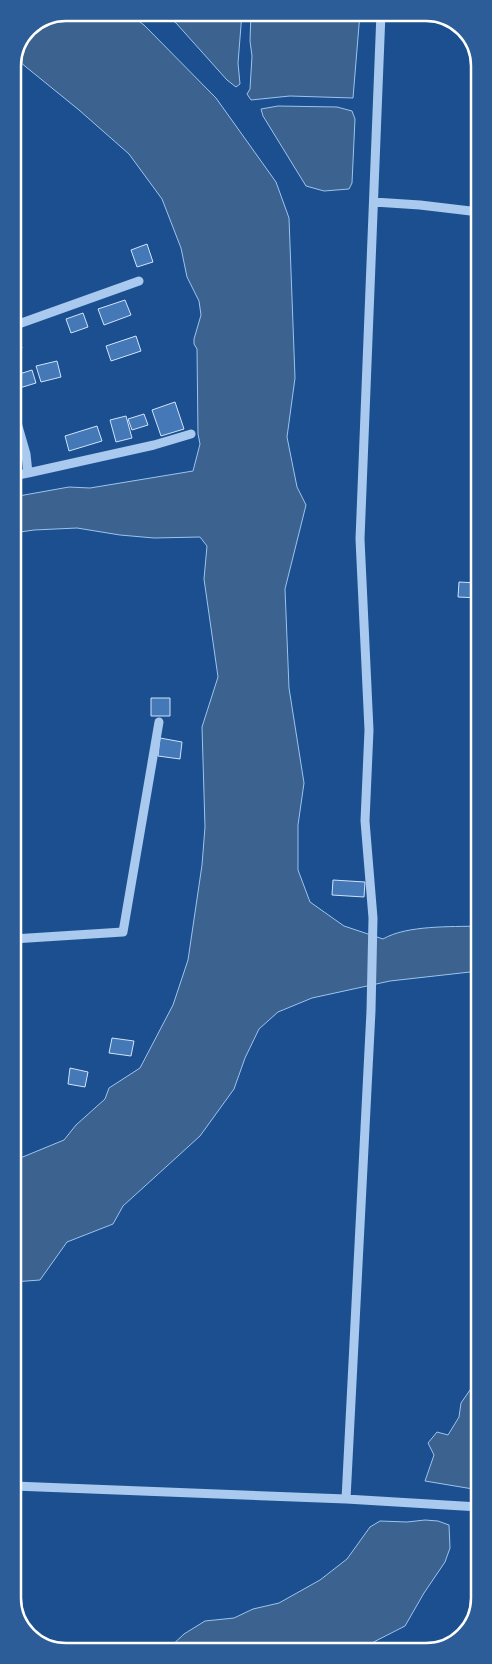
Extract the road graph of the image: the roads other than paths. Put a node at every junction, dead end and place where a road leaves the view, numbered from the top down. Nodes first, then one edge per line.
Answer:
1 (382, 21) edge
2 (374, 202) junction
3 (471, 211) edge
4 (139, 281) dead end
5 (21, 323) edge
6 (191, 434) dead end
7 (21, 437) edge
8 (28, 473) junction
9 (21, 474) edge
10 (159, 722) dead end
11 (21, 938) edge
12 (21, 1486) edge
13 (346, 1499) junction
14 (471, 1507) edge

1 - 2 street
2 - 3 street
2 - 13 street
4 - 5 street
6 - 8 street
7 - 8 street
8 - 9 street
10 - 11 street
12 - 13 street
13 - 14 street

